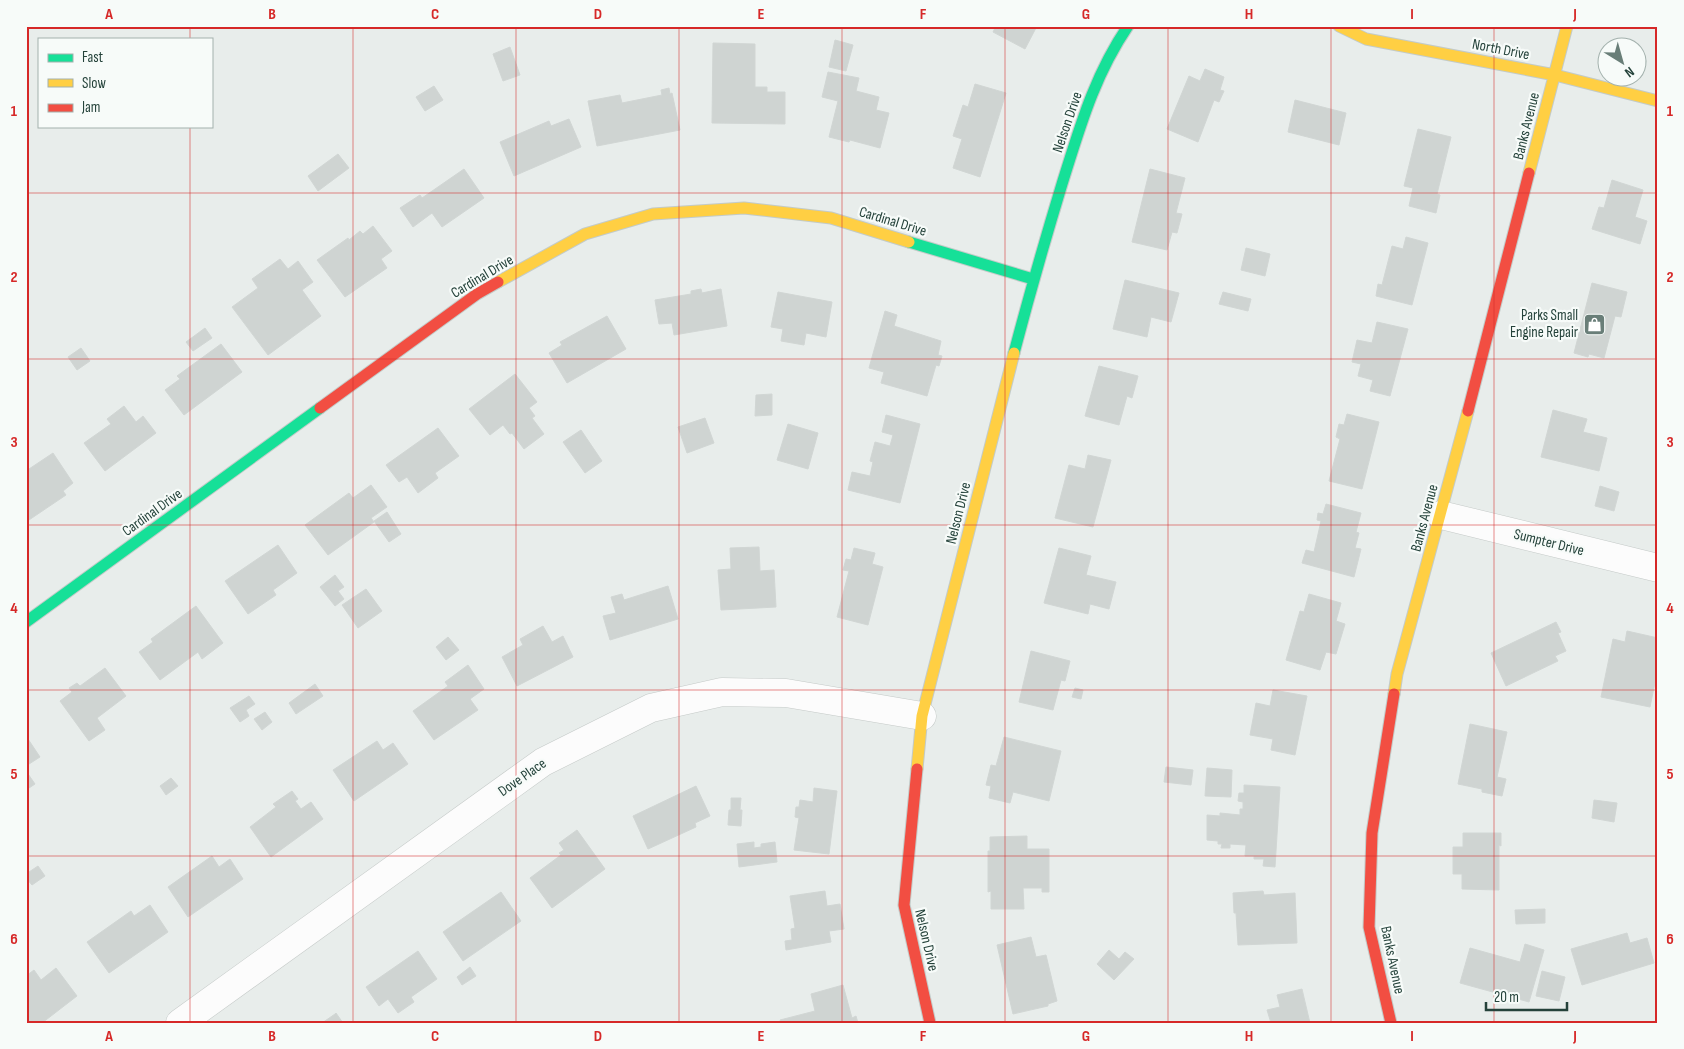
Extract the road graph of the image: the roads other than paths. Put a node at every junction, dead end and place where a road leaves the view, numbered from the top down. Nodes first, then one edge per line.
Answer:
1 (1128, 26) edge
2 (1339, 26) edge
3 (1567, 26) edge
4 (1555, 75) junction
5 (1658, 101) edge
6 (1033, 279) junction
7 (1441, 515) junction
8 (1658, 568) edge
9 (26, 622) edge
10 (922, 716) junction
11 (180, 1023) edge
12 (930, 1023) edge
13 (1391, 1023) edge

1 - 6 street, Nelson Drive
2 - 4 street, North Drive
3 - 4 street, Banks Avenue
4 - 5 street, North Drive
4 - 7 street, Banks Avenue
6 - 9 street, Cardinal Drive
6 - 10 street, Nelson Drive
7 - 8 street, Sumpter Drive
7 - 13 street, Banks Avenue
10 - 11 street, Dove Place
10 - 12 street, Nelson Drive

